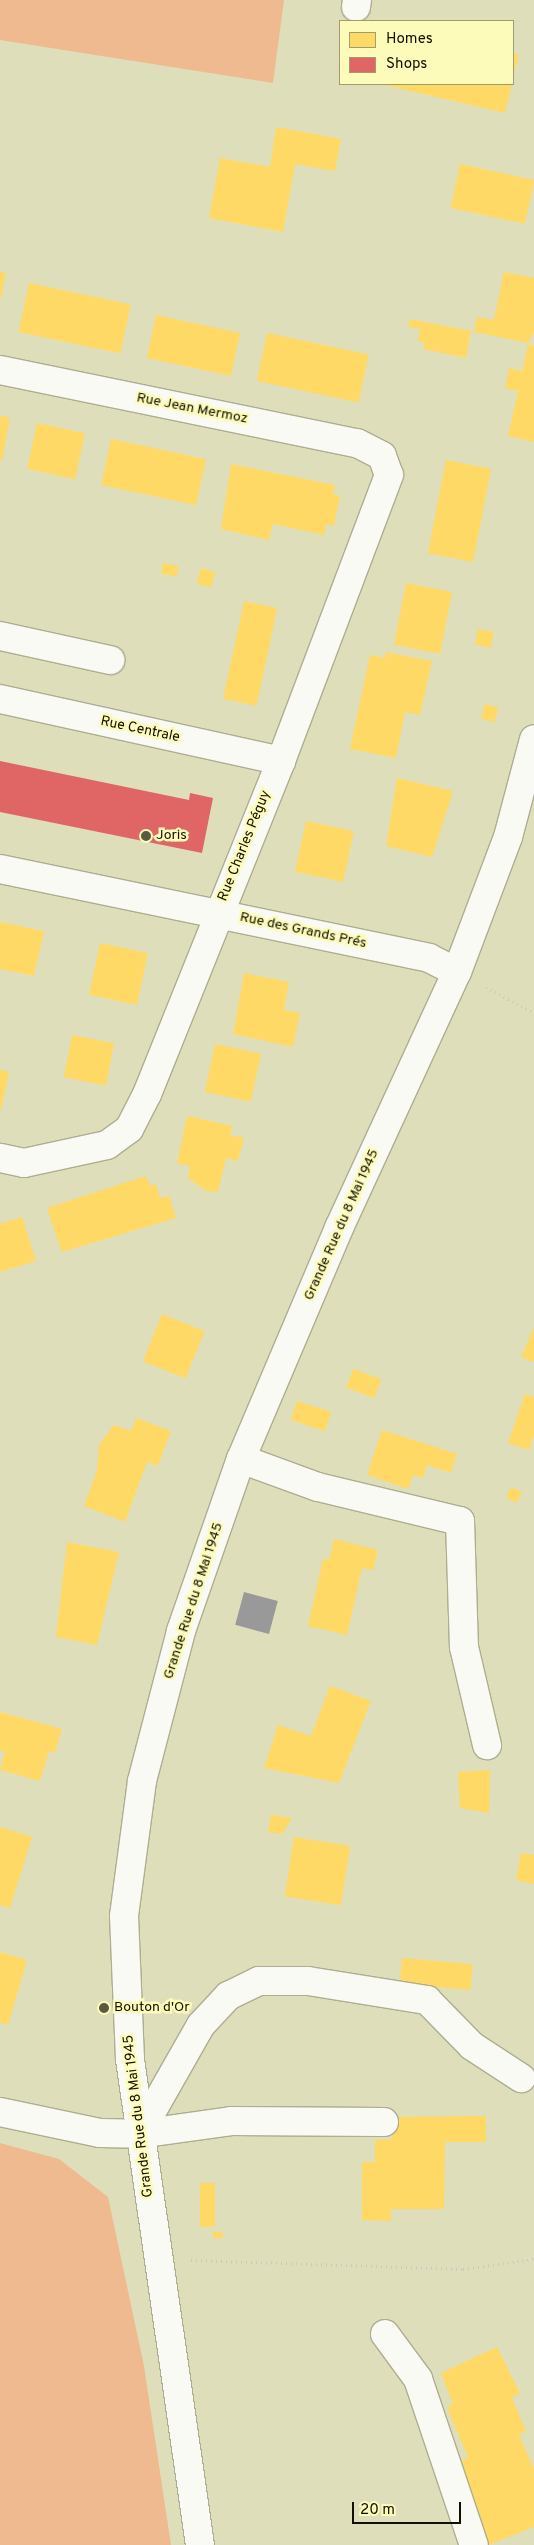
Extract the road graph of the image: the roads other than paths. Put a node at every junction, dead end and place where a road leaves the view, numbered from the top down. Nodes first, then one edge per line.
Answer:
1 (0, 370) edge
2 (382, 456) joint
3 (0, 636) edge
4 (110, 660) dead end
5 (0, 699) edge
6 (534, 739) edge
7 (281, 761) junction
8 (0, 869) edge
9 (218, 912) junction
10 (456, 972) junction
11 (8, 1164) edge
12 (241, 1459) junction
13 (487, 1745) dead end
14 (520, 2078) dead end
15 (0, 2112) edge
16 (384, 2122) dead end
17 (139, 2134) junction
18 (385, 2334) dead end
19 (200, 2545) edge
20 (474, 2545) edge

1 - 2 street, Rue Jean Mermoz
2 - 7 street, Rue Charles Péguy
3 - 4 street
5 - 7 street, Rue Centrale
6 - 10 street, Grande Rue du 8 Mai 1945
7 - 9 street, Rue Charles Péguy
8 - 9 street, Rue des Grands Prés
9 - 10 street, Rue des Grands Prés
9 - 11 street, Rue Charles Péguy
10 - 12 street, Grande Rue du 8 Mai 1945
12 - 13 street
12 - 17 street, Grande Rue du 8 Mai 1945
14 - 17 street
15 - 17 street
16 - 17 street
17 - 19 street, Grande Rue du 8 Mai 1945
18 - 20 street

